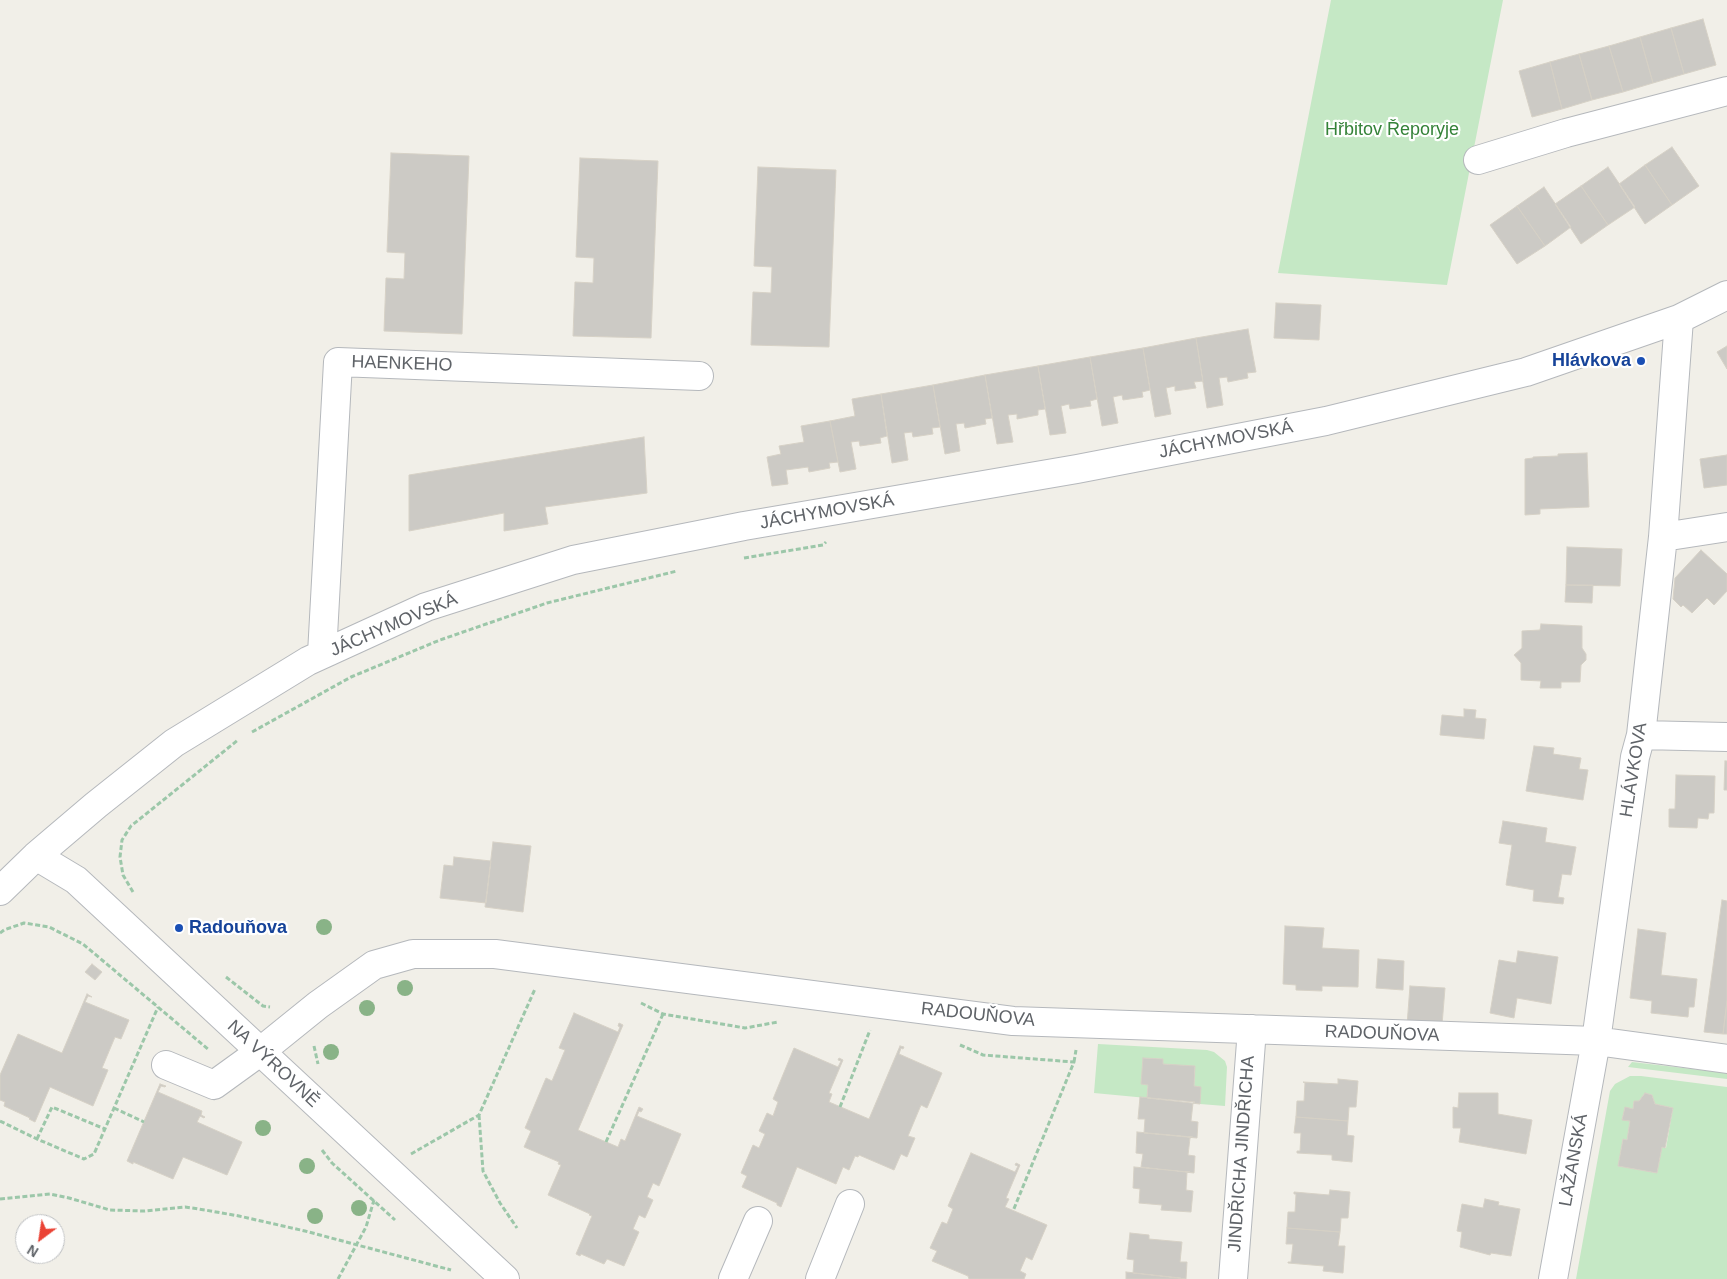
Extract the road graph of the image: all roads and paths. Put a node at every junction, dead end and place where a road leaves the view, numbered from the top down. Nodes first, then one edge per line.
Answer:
1 (1727, 91) edge
2 (1478, 160) dead end
3 (1727, 294) edge
4 (1679, 319) junction
5 (699, 376) dead end
6 (1727, 527) edge
7 (1663, 537) junction
8 (829, 540) dead end
9 (741, 558) dead end
10 (685, 569) dead end
11 (322, 654) junction
12 (248, 734) dead end
13 (1641, 735) junction
14 (1727, 738) edge
15 (240, 739) dead end
16 (36, 856) junction
17 (0, 891) edge
18 (135, 895) dead end
19 (49, 927) dead end
20 (0, 933) edge
21 (221, 973) dead end
22 (535, 988) dead end
23 (636, 1001) dead end
24 (158, 1007) dead end
25 (278, 1007) dead end
26 (663, 1014) junction
27 (780, 1021) dead end
28 (871, 1027) dead end
29 (1252, 1029) junction
30 (1596, 1041) junction
31 (956, 1043) dead end
32 (314, 1044) dead end
33 (261, 1051) junction
34 (1727, 1059) edge
35 (166, 1065) dead end
36 (321, 1068) dead end
37 (840, 1107) dead end
38 (114, 1108) junction
39 (479, 1115) junction
40 (0, 1121) edge
41 (144, 1122) dead end
42 (105, 1129) junction
43 (37, 1140) junction
44 (606, 1142) dead end
45 (408, 1155) dead end
46 (0, 1199) edge
47 (374, 1200) dead end
48 (850, 1204) dead end
49 (1013, 1211) dead end
50 (758, 1221) dead end
51 (517, 1228) dead end
52 (357, 1245) junction
53 (452, 1270) dead end
54 (338, 1279) edge
55 (505, 1279) edge
56 (733, 1279) edge
57 (820, 1279) edge
58 (1233, 1279) edge
59 (1553, 1279) edge

1 - 2 street
3 - 4 street, JÁCHYMOVSKÁ
4 - 7 street, HLÁVKOVA
4 - 11 street, JÁCHYMOVSKÁ
5 - 11 street, HAENKEHO
6 - 7 street
7 - 13 street, HLÁVKOVA
8 - 9 path
10 - 12 path
11 - 16 street, JÁCHYMOVSKÁ
13 - 14 street
13 - 30 street, HLÁVKOVA
15 - 18 path
16 - 17 street, JÁCHYMOVSKÁ
16 - 33 street, NA VÝROVNĚ
19 - 20 path
21 - 25 path
22 - 39 path
23 - 26 path
24 - 38 path
26 - 27 path
26 - 44 path
28 - 37 path
29 - 30 street, RADOUŇOVA
29 - 33 street, RADOUŇOVA
29 - 58 street, JINDŘICHA JINDŘICHA
30 - 34 street, RADOUŇOVA
30 - 59 street, LAŽANSKÁ
31 - 49 path
32 - 36 path
33 - 35 street, RADOUŇOVA
33 - 55 street, NA VÝROVNĚ
38 - 41 path
38 - 42 path
39 - 45 path
39 - 51 path
40 - 43 path
42 - 43 path
42 - 43 path
46 - 52 path
47 - 52 path
48 - 57 street
50 - 56 street
52 - 53 path
52 - 54 path

